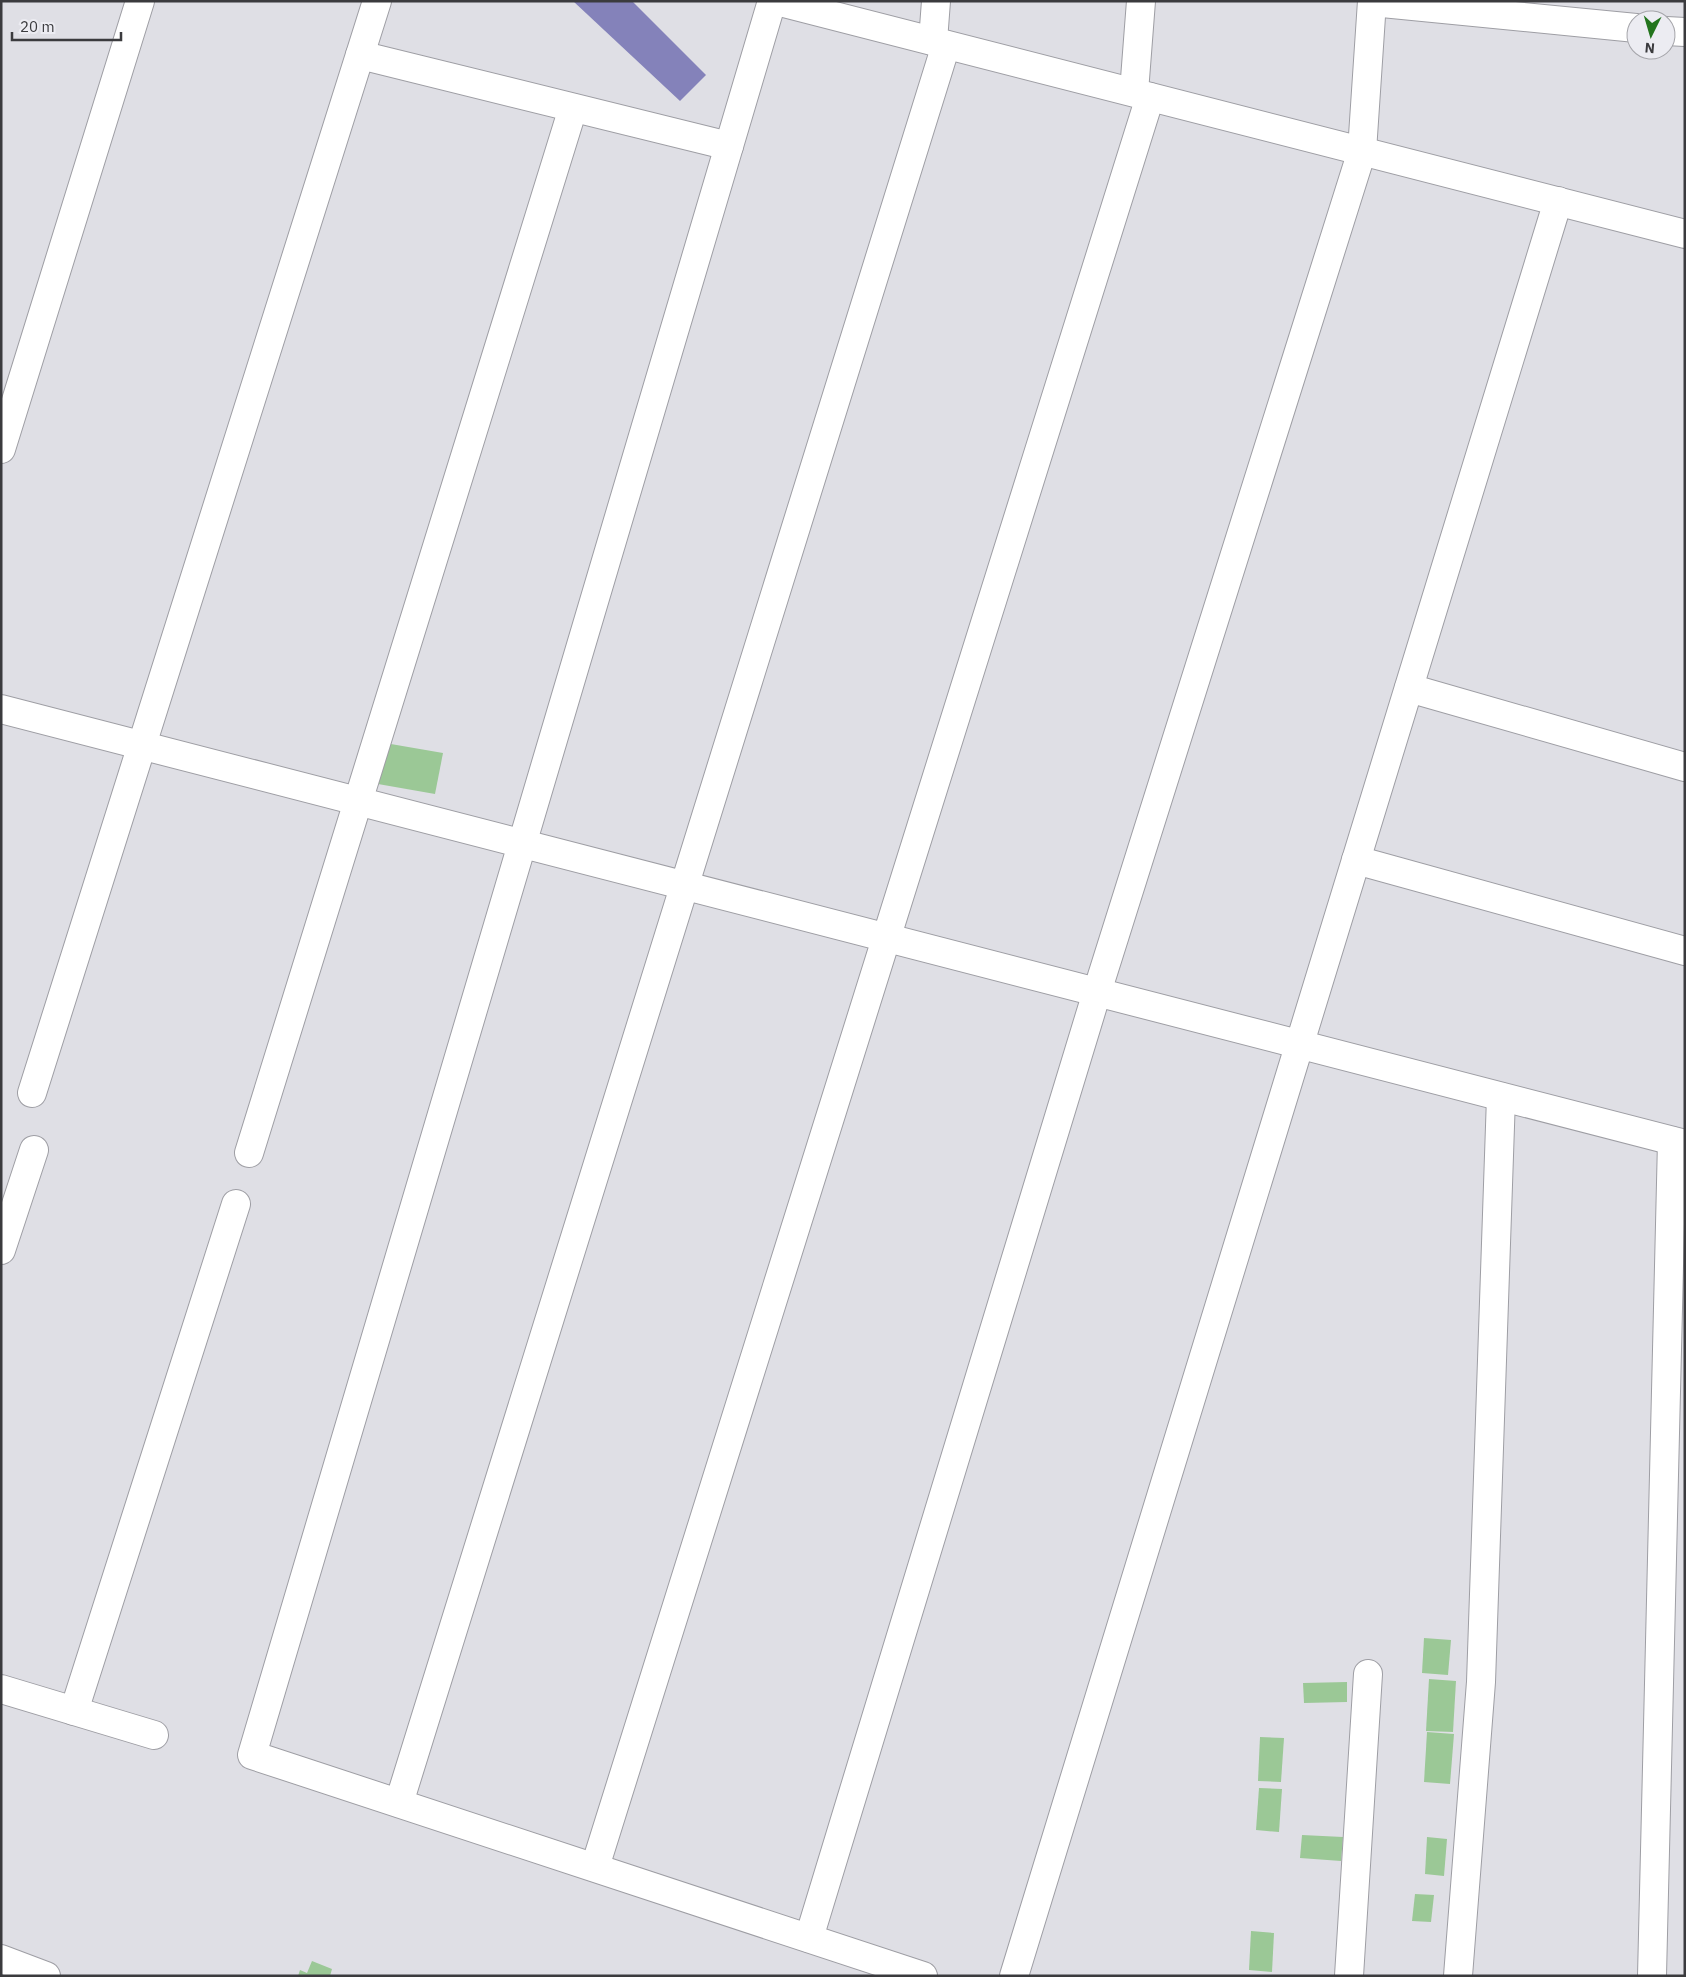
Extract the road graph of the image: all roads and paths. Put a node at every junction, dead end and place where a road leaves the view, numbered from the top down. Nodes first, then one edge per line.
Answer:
1 (140, 1) edge
2 (377, 1) edge
3 (774, 1) edge
4 (936, 1) edge
5 (1141, 1) edge
6 (1372, 2) edge
7 (1626, 27) edge
8 (940, 43) junction
9 (360, 55) junction
10 (1142, 94) junction
11 (573, 108) junction
12 (729, 146) junction
13 (1362, 151) junction
14 (1558, 201) junction
15 (1685, 234) edge
16 (1, 448) edge
17 (1409, 688) junction
18 (1, 709) edge
19 (142, 745) junction
20 (1685, 767) edge
21 (358, 801) junction
22 (522, 843) junction
23 (1356, 860) junction
24 (685, 885) junction
25 (886, 937) junction
26 (1685, 951) edge
27 (1097, 992) junction
28 (1300, 1044) junction
29 (32, 1094) dead end
30 (1501, 1097) junction
31 (1678, 1143) edge
32 (34, 1150) dead end
33 (249, 1154) dead end
34 (236, 1204) dead end
35 (3, 1242) edge
36 (1368, 1674) dead end
37 (1, 1689) edge
38 (74, 1711) junction
39 (154, 1735) dead end
40 (400, 1803) junction
41 (595, 1867) junction
42 (810, 1938) junction
43 (1, 1959) edge
44 (46, 1976) edge
45 (923, 1976) edge
46 (1014, 1976) edge
47 (1350, 1976) edge
48 (1458, 1976) edge
49 (1652, 1976) edge

1 - 16 street
2 - 9 street
3 - 8 street
3 - 12 street
4 - 8 street
5 - 10 street
6 - 7 street
6 - 13 street
8 - 10 street
8 - 24 street
9 - 11 street
9 - 19 street
10 - 13 street
10 - 25 street
11 - 12 street
11 - 21 street
12 - 22 street
13 - 14 street
13 - 27 street
14 - 15 street
14 - 17 street
17 - 20 street
17 - 23 street
18 - 19 street
19 - 21 street
19 - 29 street
21 - 22 street
21 - 33 street
22 - 24 street
22 - 40 street
23 - 26 street
23 - 28 street
24 - 25 street
24 - 40 street
25 - 27 street
25 - 41 street
27 - 28 street
27 - 42 street
28 - 30 street
28 - 46 street
30 - 31 street
30 - 48 street
31 - 49 street
32 - 35 street
34 - 38 street
36 - 47 street
37 - 38 street
38 - 39 street
40 - 41 street
41 - 42 street
42 - 45 street
43 - 44 street

